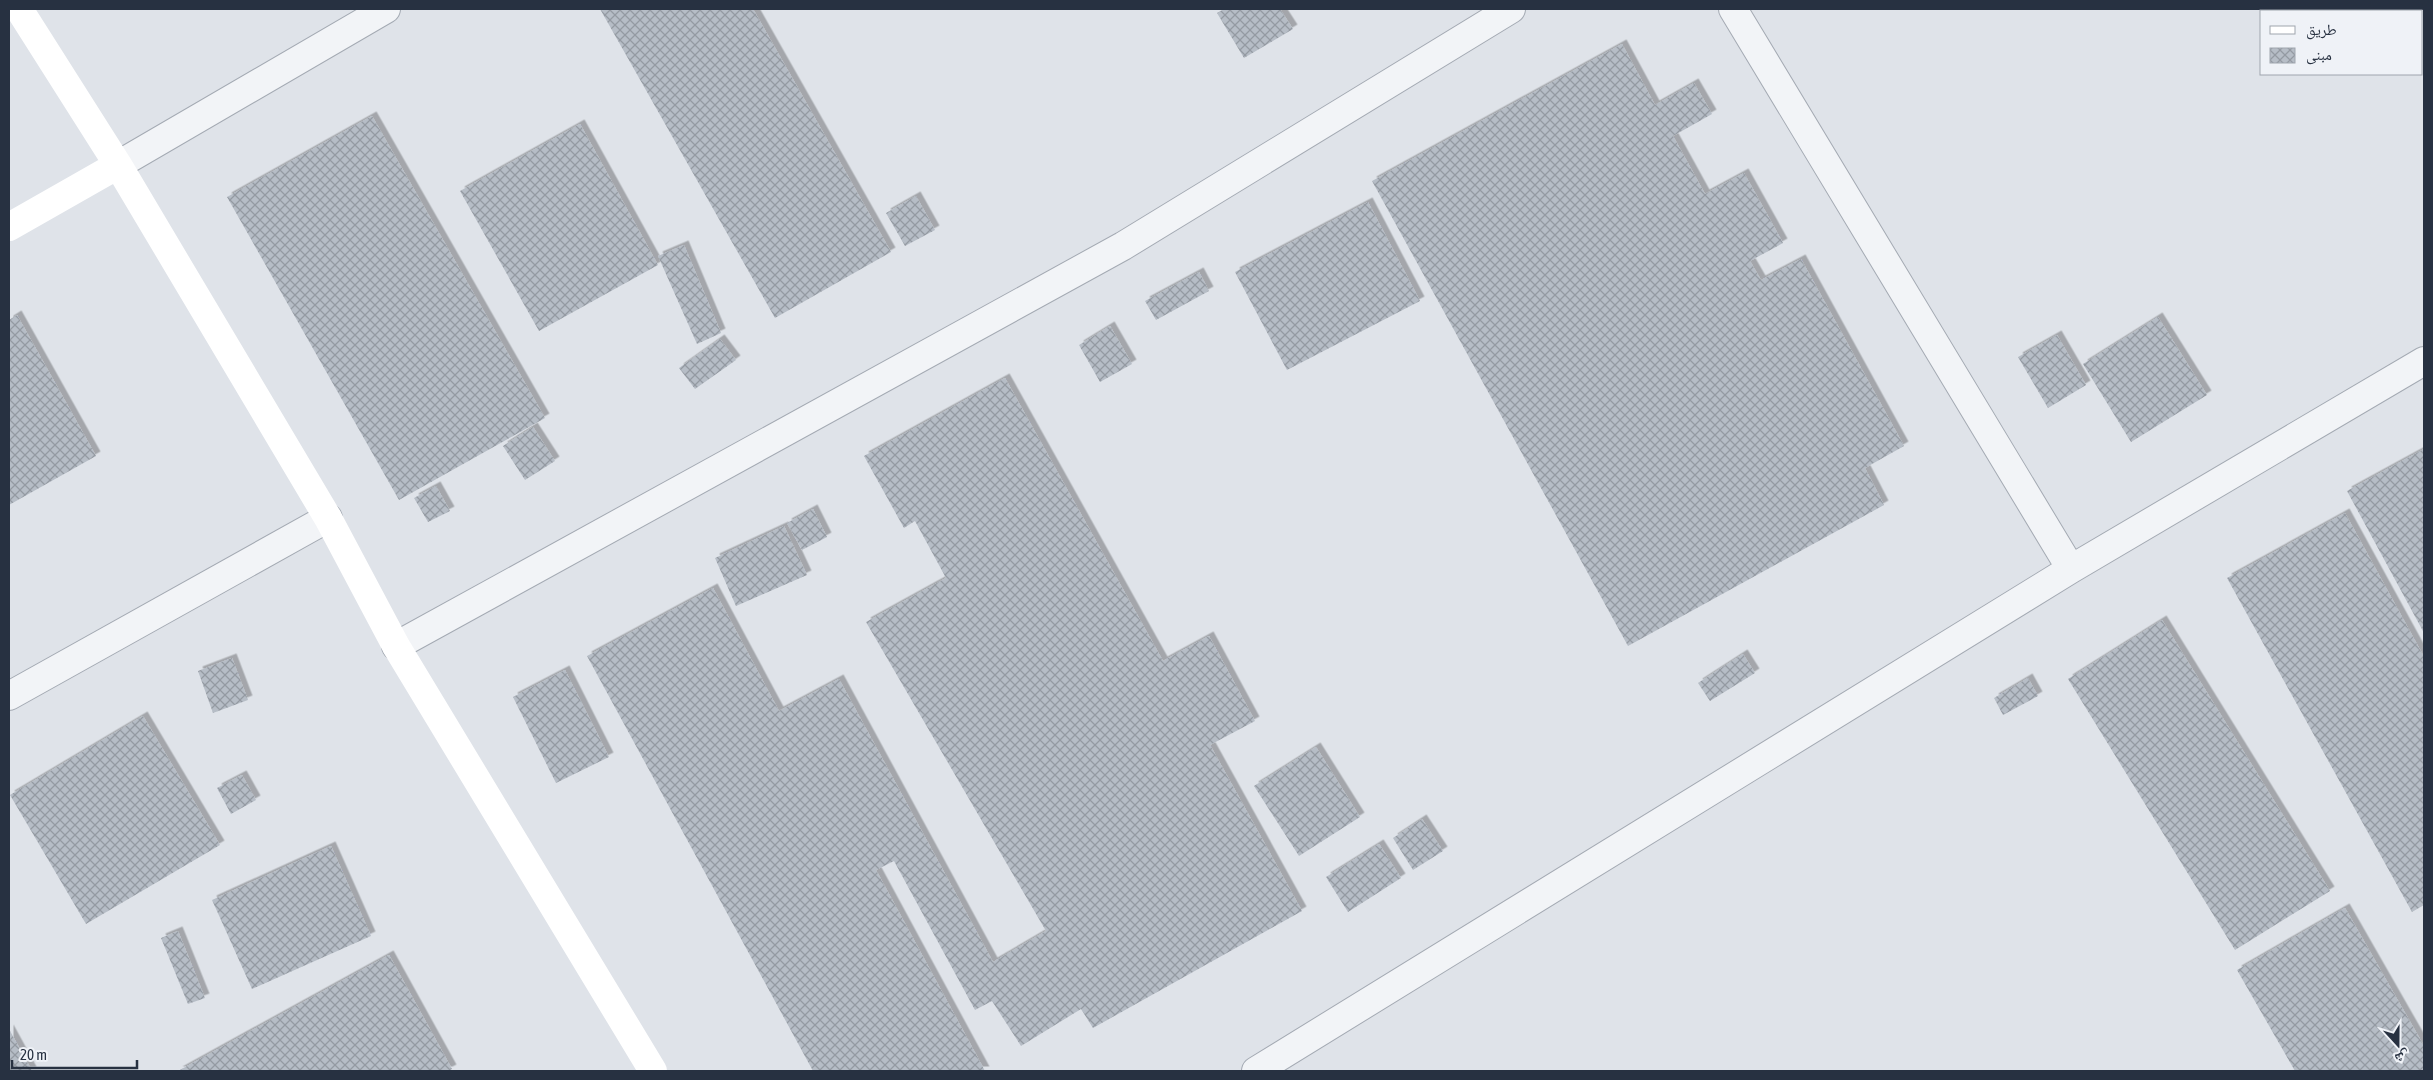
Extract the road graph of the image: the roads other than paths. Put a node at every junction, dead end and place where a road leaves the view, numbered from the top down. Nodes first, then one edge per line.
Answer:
1 (19, 9) edge
2 (386, 9) edge
3 (1511, 9) edge
4 (1733, 9) edge
5 (118, 165) junction
6 (9, 227) edge
7 (2424, 361) edge
8 (328, 518) junction
9 (2071, 569) junction
10 (396, 646) junction
11 (9, 696) edge
12 (653, 1071) edge
13 (1256, 1071) edge

1 - 5 street
2 - 5 street
3 - 10 street
4 - 9 street
5 - 6 street
5 - 8 street
7 - 9 street
8 - 10 street
8 - 11 street
9 - 13 street
10 - 12 street

